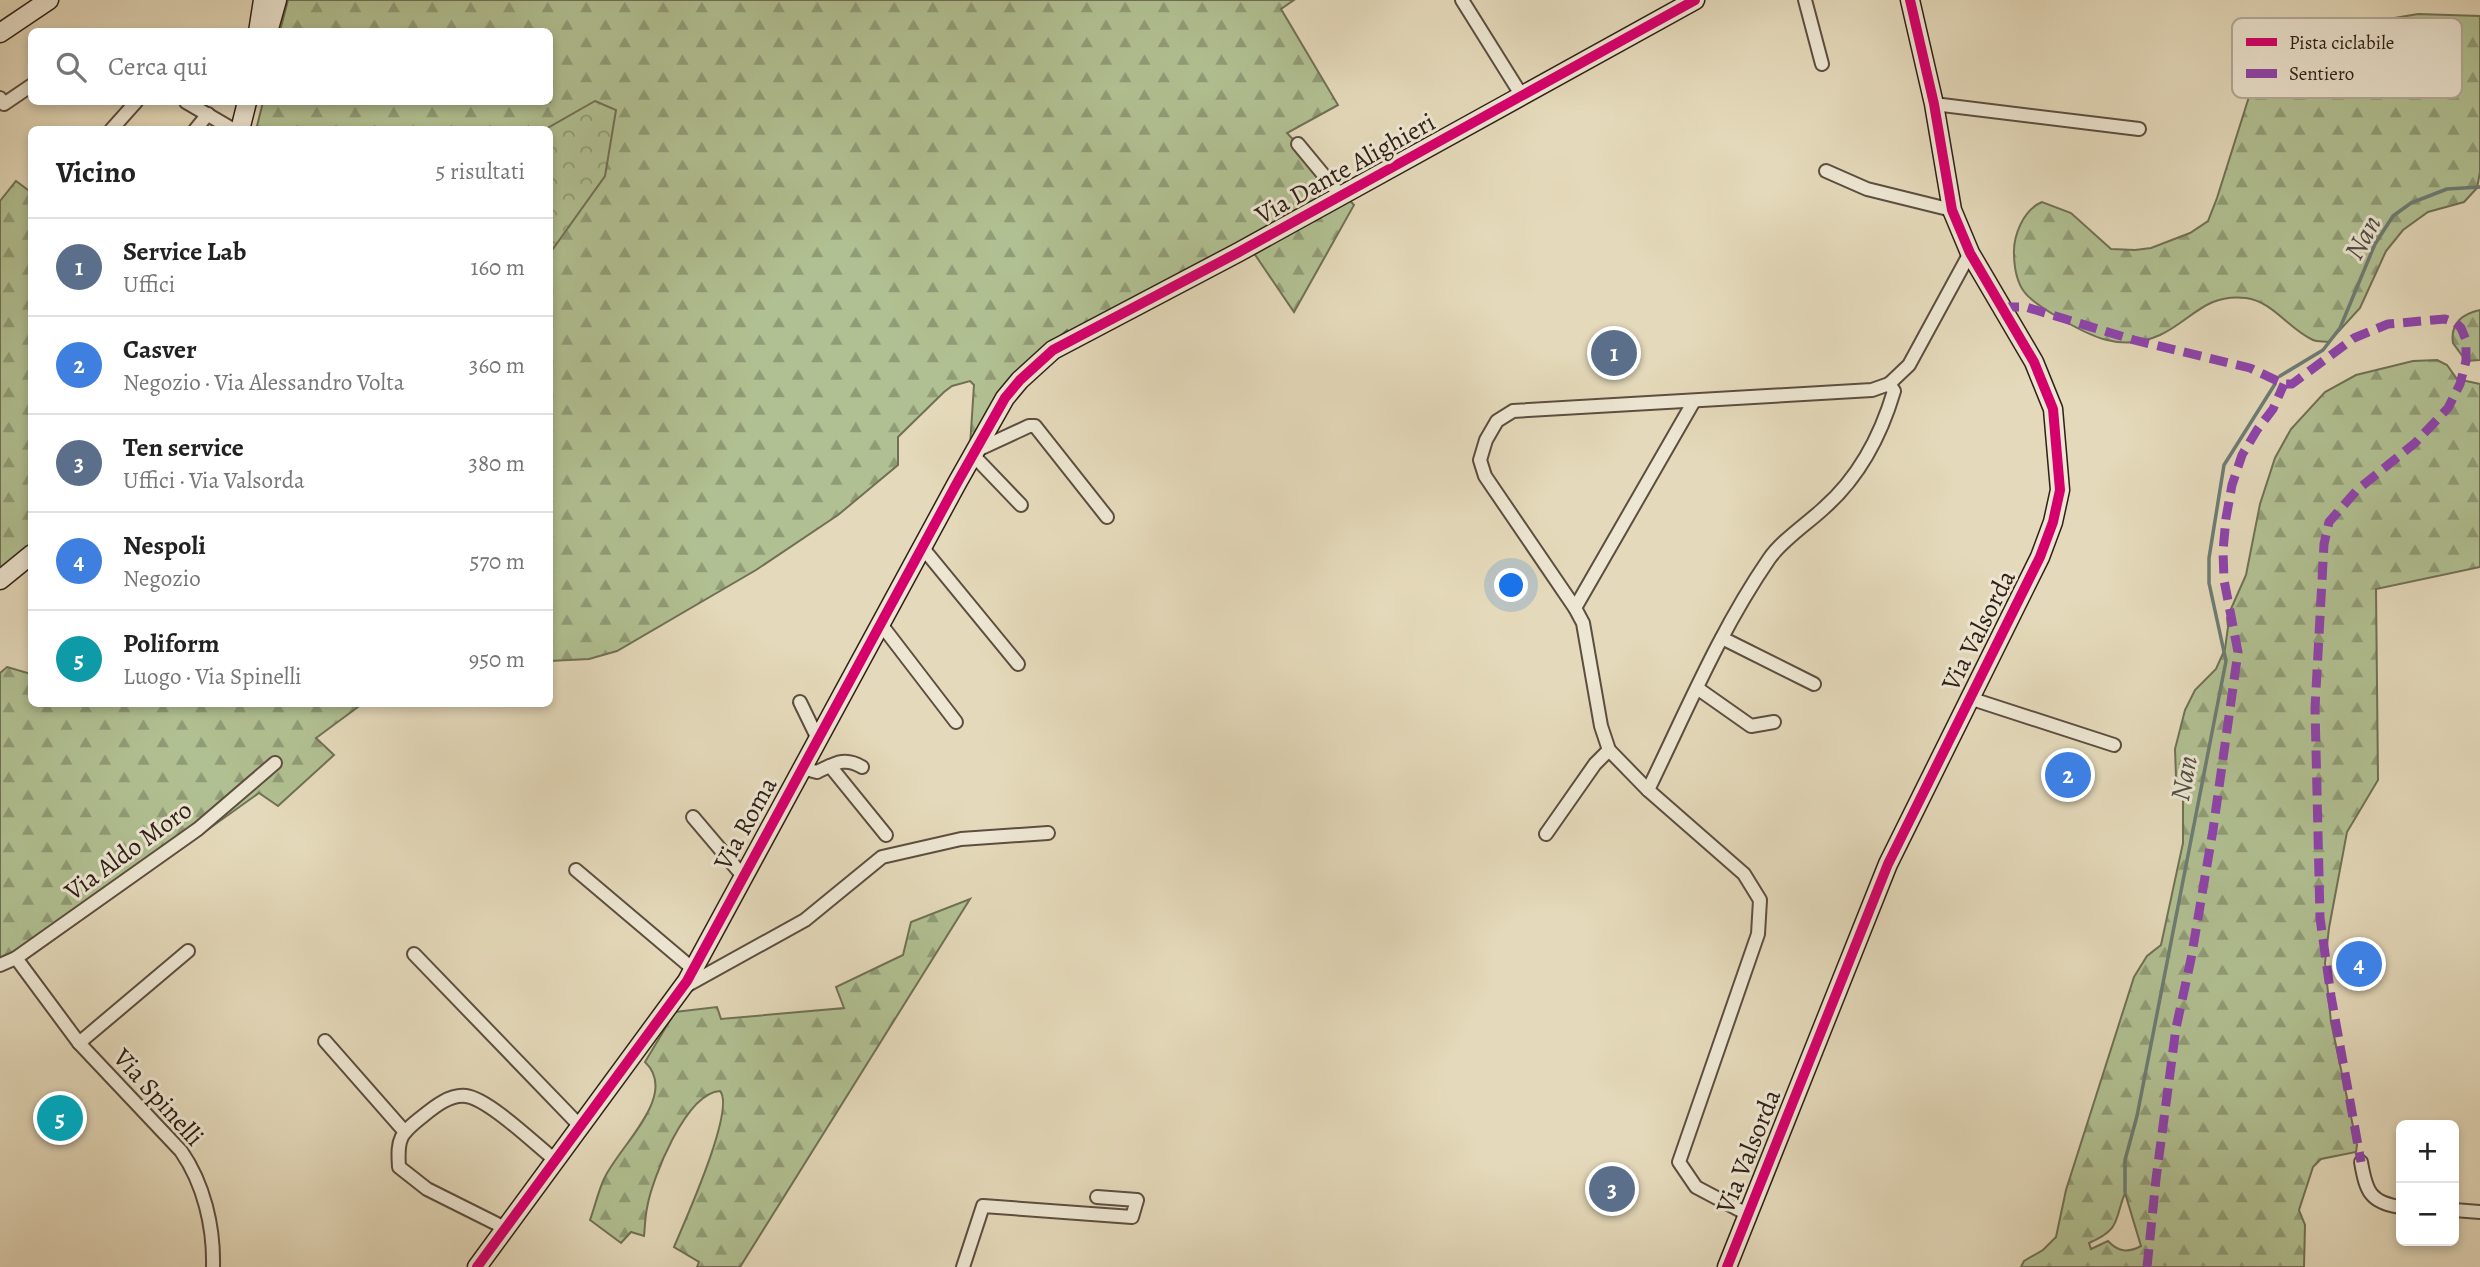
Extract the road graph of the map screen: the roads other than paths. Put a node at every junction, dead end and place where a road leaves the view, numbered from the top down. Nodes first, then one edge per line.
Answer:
1 (49, 0) edge
2 (263, 0) edge
3 (277, 0) edge
4 (1462, 0) edge
5 (1695, 0) edge
6 (1805, 0) edge
7 (1910, 0) edge
8 (259, 28) edge
9 (269, 28) edge
10 (0, 33) edge
11 (1822, 64) dead end
12 (28, 87) edge
13 (1522, 96) junction
14 (1, 103) edge
15 (1934, 104) junction
16 (133, 105) edge
17 (192, 105) edge
18 (246, 105) edge
19 (208, 114) junction
20 (115, 126) edge
21 (198, 126) edge
22 (228, 126) edge
23 (241, 126) edge
24 (2139, 130) dead end
25 (1298, 144) dead end
26 (1826, 171) dead end
27 (1341, 196) junction
28 (1952, 210) junction
29 (1970, 253) junction
30 (1020, 380) joint
31 (1889, 384) junction
32 (1694, 401) junction
33 (974, 454) junction
34 (1021, 505) dead end
35 (1107, 517) dead end
36 (922, 548) junction
37 (28, 557) edge
38 (0, 580) edge
39 (1575, 608) junction
40 (880, 623) junction
41 (1722, 638) junction
42 (1018, 664) dead end
43 (1814, 684) dead end
44 (1697, 688) junction
45 (1969, 698) junction
46 (800, 702) dead end
47 (956, 722) dead end
48 (1774, 722) dead end
49 (818, 739) junction
50 (2114, 745) dead end
51 (1609, 750) junction
52 (275, 763) dead end
53 (830, 766) junction
54 (862, 767) dead end
55 (802, 768) junction
56 (1648, 790) junction
57 (692, 817) dead end
58 (1048, 833) dead end
59 (1546, 834) dead end
60 (886, 835) dead end
61 (576, 870) dead end
62 (743, 876) junction
63 (188, 951) dead end
64 (414, 954) dead end
65 (16, 958) junction
66 (0, 964) edge
67 (693, 969) junction
68 (681, 989) junction
69 (325, 1041) dead end
70 (79, 1043) junction
71 (580, 1126) junction
72 (404, 1132) junction
73 (555, 1160) junction
74 (2361, 1162) dead end
75 (1097, 1196) dead end
76 (2396, 1206) edge
77 (2459, 1210) edge
78 (2480, 1212) edge
79 (1747, 1214) junction
80 (505, 1228) junction
81 (214, 1267) edge
82 (477, 1267) edge
83 (963, 1267) edge
84 (1727, 1267) edge

1 - 10 street
2 - 8 street
3 - 9 street
4 - 13 street
5 - 13 street, Via Dante Alighieri
6 - 11 street
7 - 15 street, Via Valsorda
12 - 14 street
13 - 27 street, Via Dante Alighieri
15 - 24 street
15 - 28 street, Via Valsorda
16 - 20 street
17 - 19 street
18 - 23 street
19 - 21 street
19 - 22 street
25 - 27 street
26 - 28 street
27 - 30 street, Via Dante Alighieri
28 - 29 street, Via Valsorda
29 - 31 street
29 - 45 street, Via Valsorda
30 - 33 street, Via Roma
31 - 32 street
31 - 41 street
32 - 39 street
32 - 39 street
33 - 34 street
33 - 35 street
33 - 36 street, Via Roma
36 - 40 street, Via Roma
36 - 42 street
37 - 38 street
39 - 51 street
40 - 47 street
40 - 49 street, Via Roma
41 - 43 street
41 - 44 street
44 - 48 street
44 - 56 street
45 - 50 street
45 - 79 street, Via Valsorda
46 - 49 street
49 - 55 street, Via Roma
51 - 56 street
51 - 59 street
52 - 65 street, Via Aldo Moro
53 - 54 street
53 - 55 street
53 - 60 street
55 - 62 street, Via Roma
56 - 79 street, Via Valsorda
57 - 62 street
58 - 68 street
61 - 67 street
62 - 67 street, Via Roma
63 - 70 street, Via Spinelli
64 - 71 street
65 - 66 street, Via Aldo Moro
65 - 70 street, Via Spinelli
67 - 68 street, Via Roma
68 - 71 street, Via Roma
69 - 72 street
70 - 81 street, Via Spinelli
71 - 73 street, Via Roma
72 - 73 street
72 - 80 street
73 - 80 street, Via Roma
74 - 76 street
75 - 83 street
77 - 78 street
79 - 84 street, Via Valsorda
80 - 82 street, Via Roma

